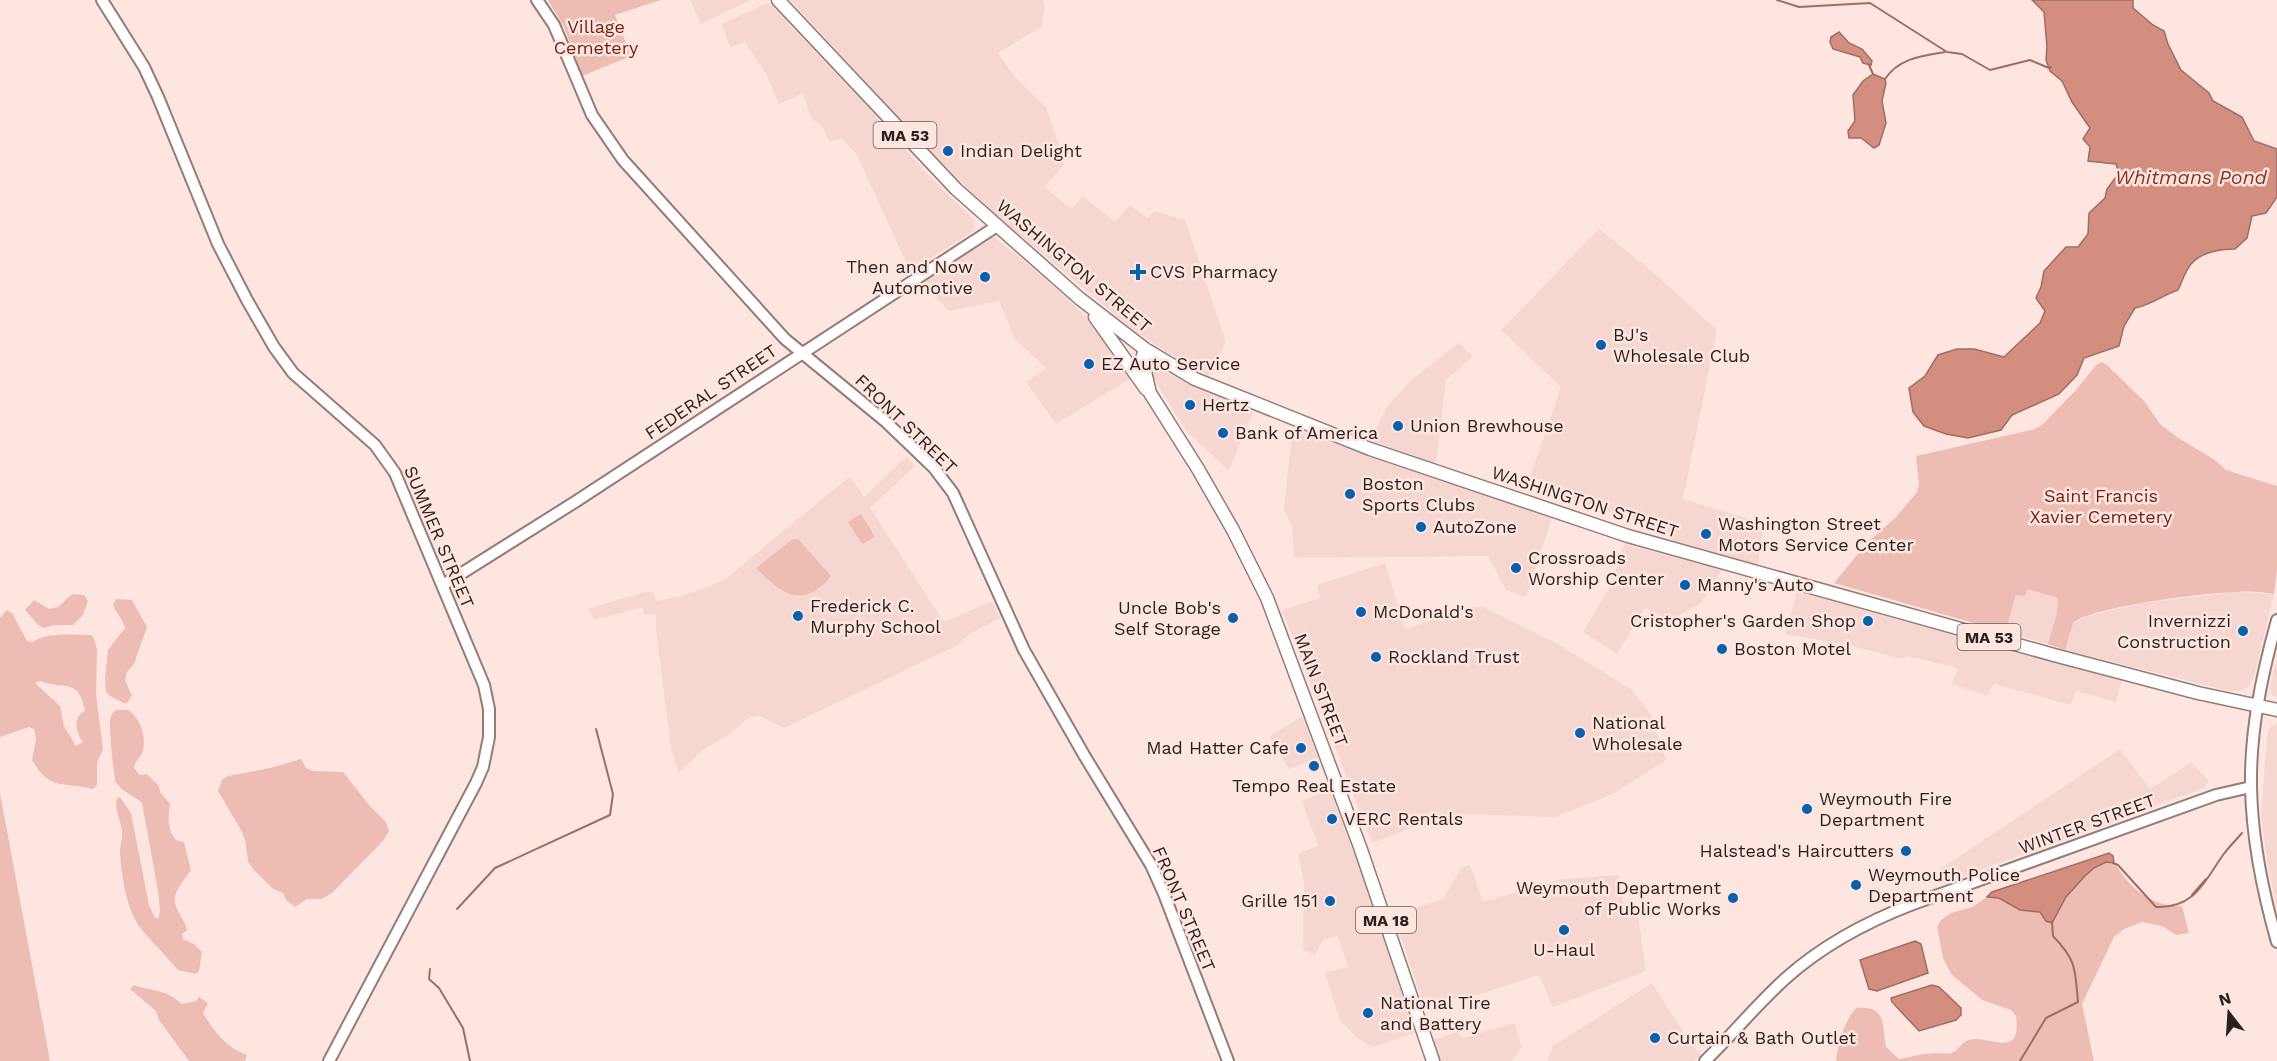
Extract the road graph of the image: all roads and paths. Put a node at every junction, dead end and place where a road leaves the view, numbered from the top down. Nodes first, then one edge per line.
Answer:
1 (102, 0) edge
2 (537, 0) edge
3 (778, 0) edge
4 (997, 226) junction
5 (1079, 298) junction
6 (1142, 347) junction
7 (800, 353) junction
8 (1135, 374) junction
9 (1150, 393) junction
10 (442, 585) junction
11 (2277, 620) edge
12 (2258, 707) junction
13 (2277, 711) edge
14 (2251, 787) junction
15 (2277, 942) edge
16 (330, 1061) edge
17 (1228, 1061) edge
18 (1433, 1061) edge
19 (1705, 1061) edge

1 - 10 street, SUMMER STREET
2 - 7 street, FRONT STREET
3 - 4 main road, WASHINGTON STREET / MA 53
4 - 5 main road, WASHINGTON STREET / MA 53
4 - 7 street, FEDERAL STREET
5 - 6 main road, WASHINGTON STREET / MA 53
5 - 8 main road
6 - 8 main road
6 - 9 main road, MAIN STREET / MA 18
6 - 12 main road, WASHINGTON STREET / MA 53
7 - 10 street, FEDERAL STREET
7 - 17 street, FRONT STREET
8 - 9 main road, MA 18
9 - 18 main road, MAIN STREET / MA 18
10 - 16 street, SUMMER STREET
11 - 12 street
12 - 13 main road, WASHINGTON STREET / MA 53
12 - 14 street
14 - 15 street
14 - 19 street, WINTER STREET

